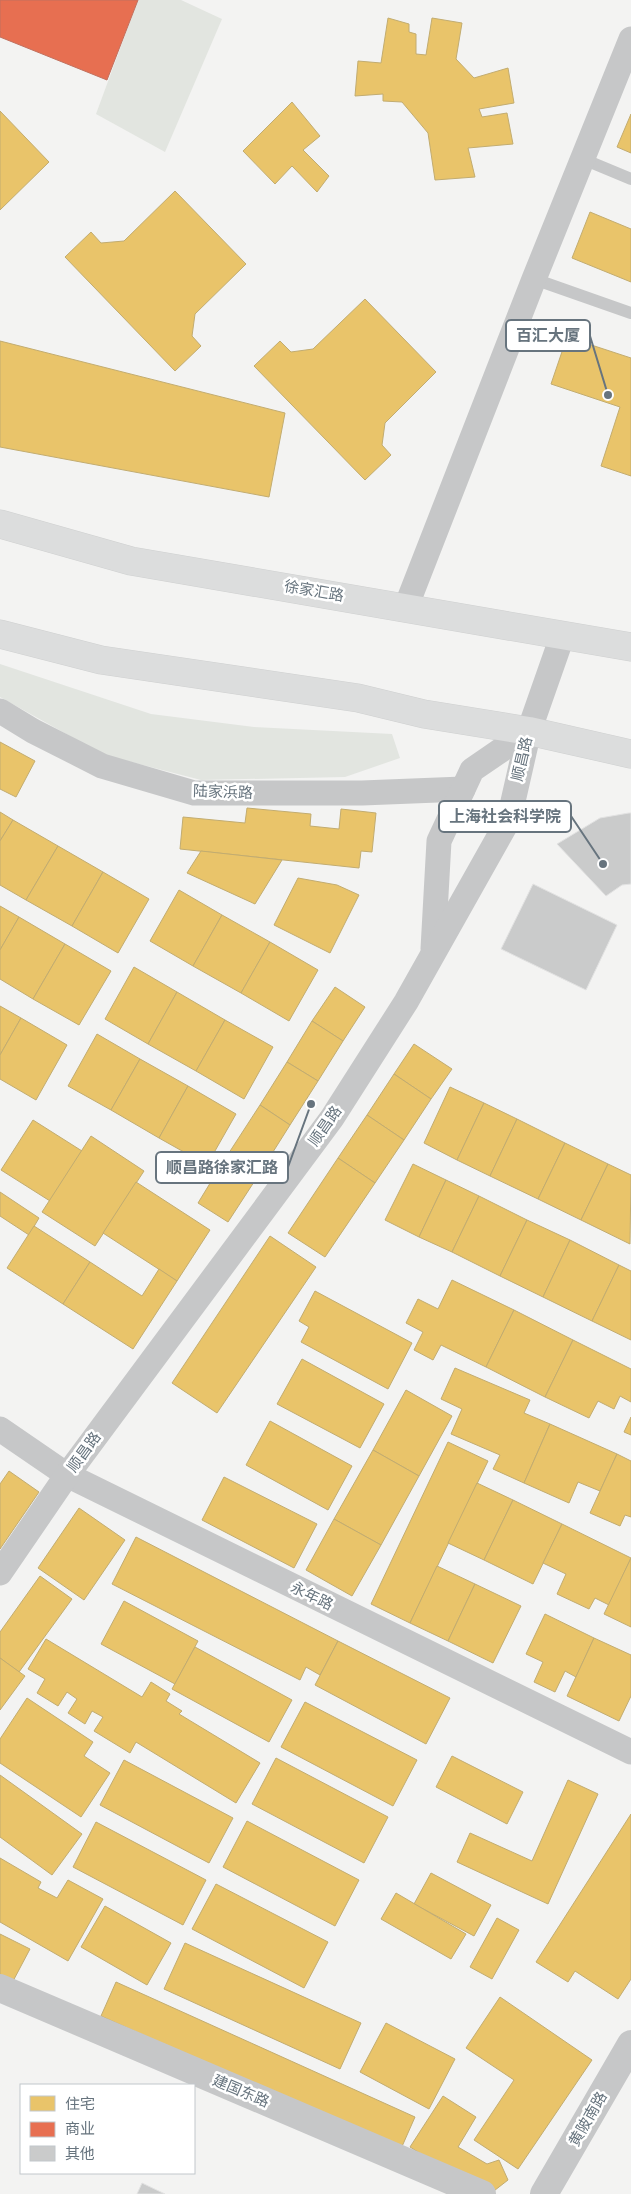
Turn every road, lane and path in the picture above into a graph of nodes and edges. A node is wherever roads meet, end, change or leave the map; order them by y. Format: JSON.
{"nodes":[{"id":1,"x":630,"y":43,"type":"edge"},
{"id":2,"x":583,"y":159,"type":"junction"},
{"id":3,"x":631,"y":179,"type":"edge"},
{"id":4,"x":534,"y":279,"type":"junction"},
{"id":5,"x":631,"y":313,"type":"edge"},
{"id":6,"x":0,"y":524,"type":"edge"},
{"id":7,"x":406,"y":606,"type":"junction"},
{"id":8,"x":0,"y":634,"type":"edge"},
{"id":9,"x":563,"y":634,"type":"junction"},
{"id":10,"x":631,"y":647,"type":"edge"},
{"id":11,"x":0,"y":711,"type":"edge"},
{"id":12,"x":529,"y":731,"type":"junction"},
{"id":13,"x":631,"y":754,"type":"edge"},
{"id":14,"x":463,"y":789,"type":"junction"},
{"id":15,"x":432,"y":954,"type":"junction"},
{"id":16,"x":0,"y":1428,"type":"edge"},
{"id":17,"x":67,"y":1475,"type":"junction"},
{"id":18,"x":0,"y":1573,"type":"edge"},
{"id":19,"x":631,"y":1752,"type":"edge"},
{"id":20,"x":0,"y":1988,"type":"edge"},
{"id":21,"x":631,"y":2044,"type":"edge"},
{"id":22,"x":482,"y":2194,"type":"edge"},
{"id":23,"x":544,"y":2194,"type":"edge"}],
"edges":[{"from":1,"to":2,"type":"street"},
{"from":2,"to":3,"type":"lane"},
{"from":2,"to":4,"type":"street"},
{"from":4,"to":5,"type":"lane"},
{"from":4,"to":7,"type":"street"},
{"from":6,"to":7,"type":"main road","name":"徐家汇路"},
{"from":7,"to":9,"type":"main road","name":"徐家汇路"},
{"from":8,"to":12,"type":"main road"},
{"from":9,"to":10,"type":"main road","name":"徐家汇路"},
{"from":9,"to":12,"type":"street","name":"顺昌路"},
{"from":11,"to":14,"type":"street","name":"陆家浜路"},
{"from":12,"to":13,"type":"main road"},
{"from":12,"to":14,"type":"street"},
{"from":12,"to":15,"type":"street","name":"顺昌路"},
{"from":14,"to":15,"type":"street"},
{"from":15,"to":17,"type":"street","name":"顺昌路"},
{"from":16,"to":17,"type":"street","name":"永年路"},
{"from":17,"to":18,"type":"street","name":"顺昌路"},
{"from":17,"to":19,"type":"street","name":"永年路"},
{"from":20,"to":22,"type":"street","name":"建国东路"},
{"from":21,"to":23,"type":"street","name":"黄陂南路"}]}
